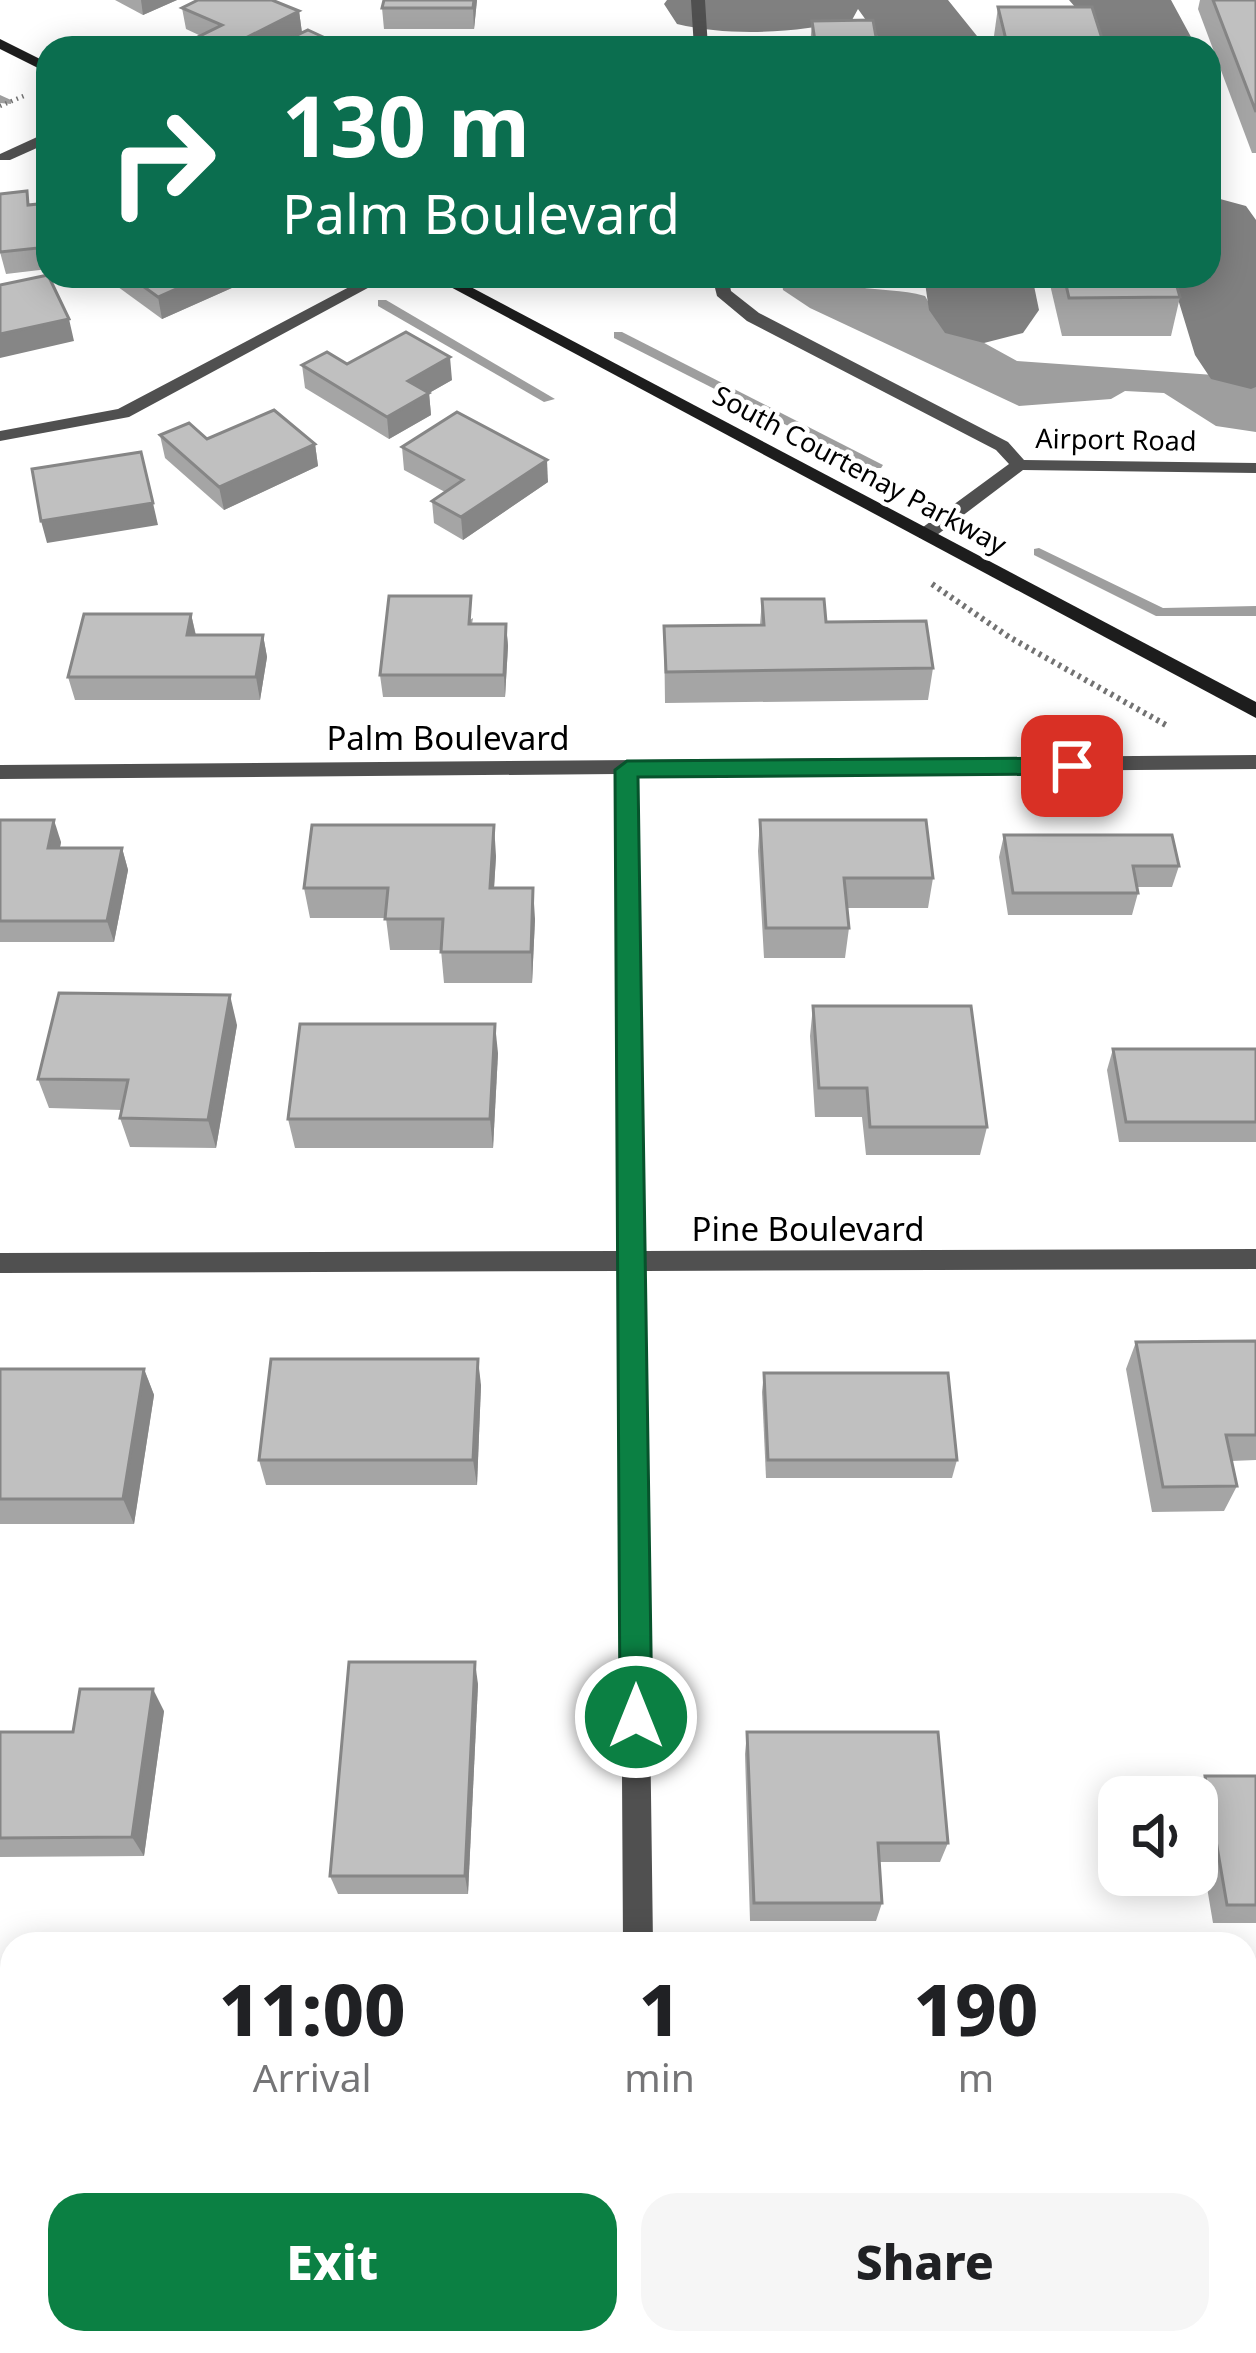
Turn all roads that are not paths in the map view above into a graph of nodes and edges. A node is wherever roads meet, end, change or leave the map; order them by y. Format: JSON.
{"nodes":[{"id":1,"x":698,"y":0,"type":"edge"},
{"id":2,"x":700,"y":36,"type":"edge"},
{"id":3,"x":0,"y":43,"type":"edge"},
{"id":4,"x":36,"y":62,"type":"edge"},
{"id":5,"x":36,"y":142,"type":"edge"},
{"id":6,"x":4,"y":157,"type":"dead end"},
{"id":7,"x":359,"y":288,"type":"edge"},
{"id":8,"x":461,"y":288,"type":"edge"},
{"id":9,"x":722,"y":288,"type":"edge"},
{"id":10,"x":0,"y":436,"type":"edge"},
{"id":11,"x":1018,"y":464,"type":"junction"},
{"id":12,"x":1256,"y":469,"type":"edge"},
{"id":13,"x":926,"y":534,"type":"junction"},
{"id":14,"x":1256,"y":712,"type":"edge"},
{"id":15,"x":1256,"y":762,"type":"edge"},
{"id":16,"x":627,"y":770,"type":"junction"},
{"id":17,"x":0,"y":772,"type":"edge"},
{"id":18,"x":1256,"y":1259,"type":"edge"},
{"id":19,"x":632,"y":1262,"type":"junction"},
{"id":20,"x":0,"y":1263,"type":"edge"},
{"id":21,"x":638,"y":1932,"type":"edge"}],
"edges":[{"from":1,"to":2,"type":"street"},
{"from":3,"to":4,"type":"main road"},
{"from":5,"to":6,"type":"street"},
{"from":7,"to":10,"type":"street"},
{"from":8,"to":13,"type":"main road","name":"South Courtenay Parkway"},
{"from":9,"to":11,"type":"street"},
{"from":11,"to":12,"type":"street","name":"Airport Road"},
{"from":11,"to":13,"type":"street","name":"Airport Road"},
{"from":13,"to":14,"type":"main road","name":"South Courtenay Parkway"},
{"from":15,"to":16,"type":"street","name":"Palm Boulevard"},
{"from":16,"to":17,"type":"street","name":"Palm Boulevard"},
{"from":16,"to":19,"type":"street"},
{"from":18,"to":19,"type":"street","name":"Pine Boulevard"},
{"from":19,"to":20,"type":"street","name":"Pine Boulevard"},
{"from":19,"to":21,"type":"street"}]}
